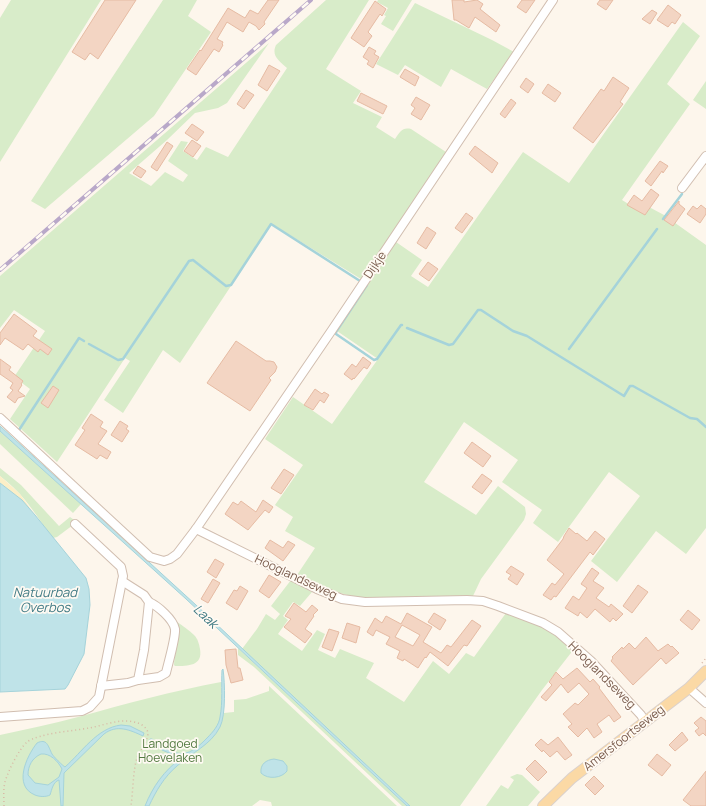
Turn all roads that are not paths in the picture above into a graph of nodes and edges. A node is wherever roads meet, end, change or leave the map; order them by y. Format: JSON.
{"nodes":[{"id":1,"x":553,"y":0,"type":"edge"},
{"id":2,"x":706,"y":156,"type":"edge"},
{"id":3,"x":682,"y":188,"type":"dead end"},
{"id":4,"x":0,"y":418,"type":"edge"},
{"id":5,"x":75,"y":524,"type":"dead end"},
{"id":6,"x":196,"y":529,"type":"junction"},
{"id":7,"x":122,"y":581,"type":"junction"},
{"id":8,"x":150,"y":602,"type":"junction"},
{"id":9,"x":706,"y":671,"type":"edge"},
{"id":10,"x":138,"y":680,"type":"junction"},
{"id":11,"x":101,"y":686,"type":"junction"},
{"id":12,"x":689,"y":688,"type":"junction"},
{"id":13,"x":706,"y":703,"type":"edge"},
{"id":14,"x":0,"y":717,"type":"edge"},
{"id":15,"x":645,"y":722,"type":"junction"},
{"id":16,"x":543,"y":806,"type":"edge"}],
"edges":[{"from":1,"to":6,"type":"street","name":"Dijkje"},
{"from":2,"to":3,"type":"street"},
{"from":4,"to":6,"type":"street"},
{"from":5,"to":7,"type":"street"},
{"from":6,"to":15,"type":"street","name":"Hooglandseweg"},
{"from":7,"to":8,"type":"street"},
{"from":7,"to":11,"type":"street"},
{"from":8,"to":10,"type":"street"},
{"from":8,"to":10,"type":"street"},
{"from":9,"to":12,"type":"main road","name":"Amersfoortseweg"},
{"from":10,"to":11,"type":"street"},
{"from":11,"to":14,"type":"street"},
{"from":12,"to":13,"type":"street"},
{"from":12,"to":15,"type":"main road","name":"Amersfoortseweg"},
{"from":15,"to":16,"type":"main road","name":"Amersfoortseweg"}]}
